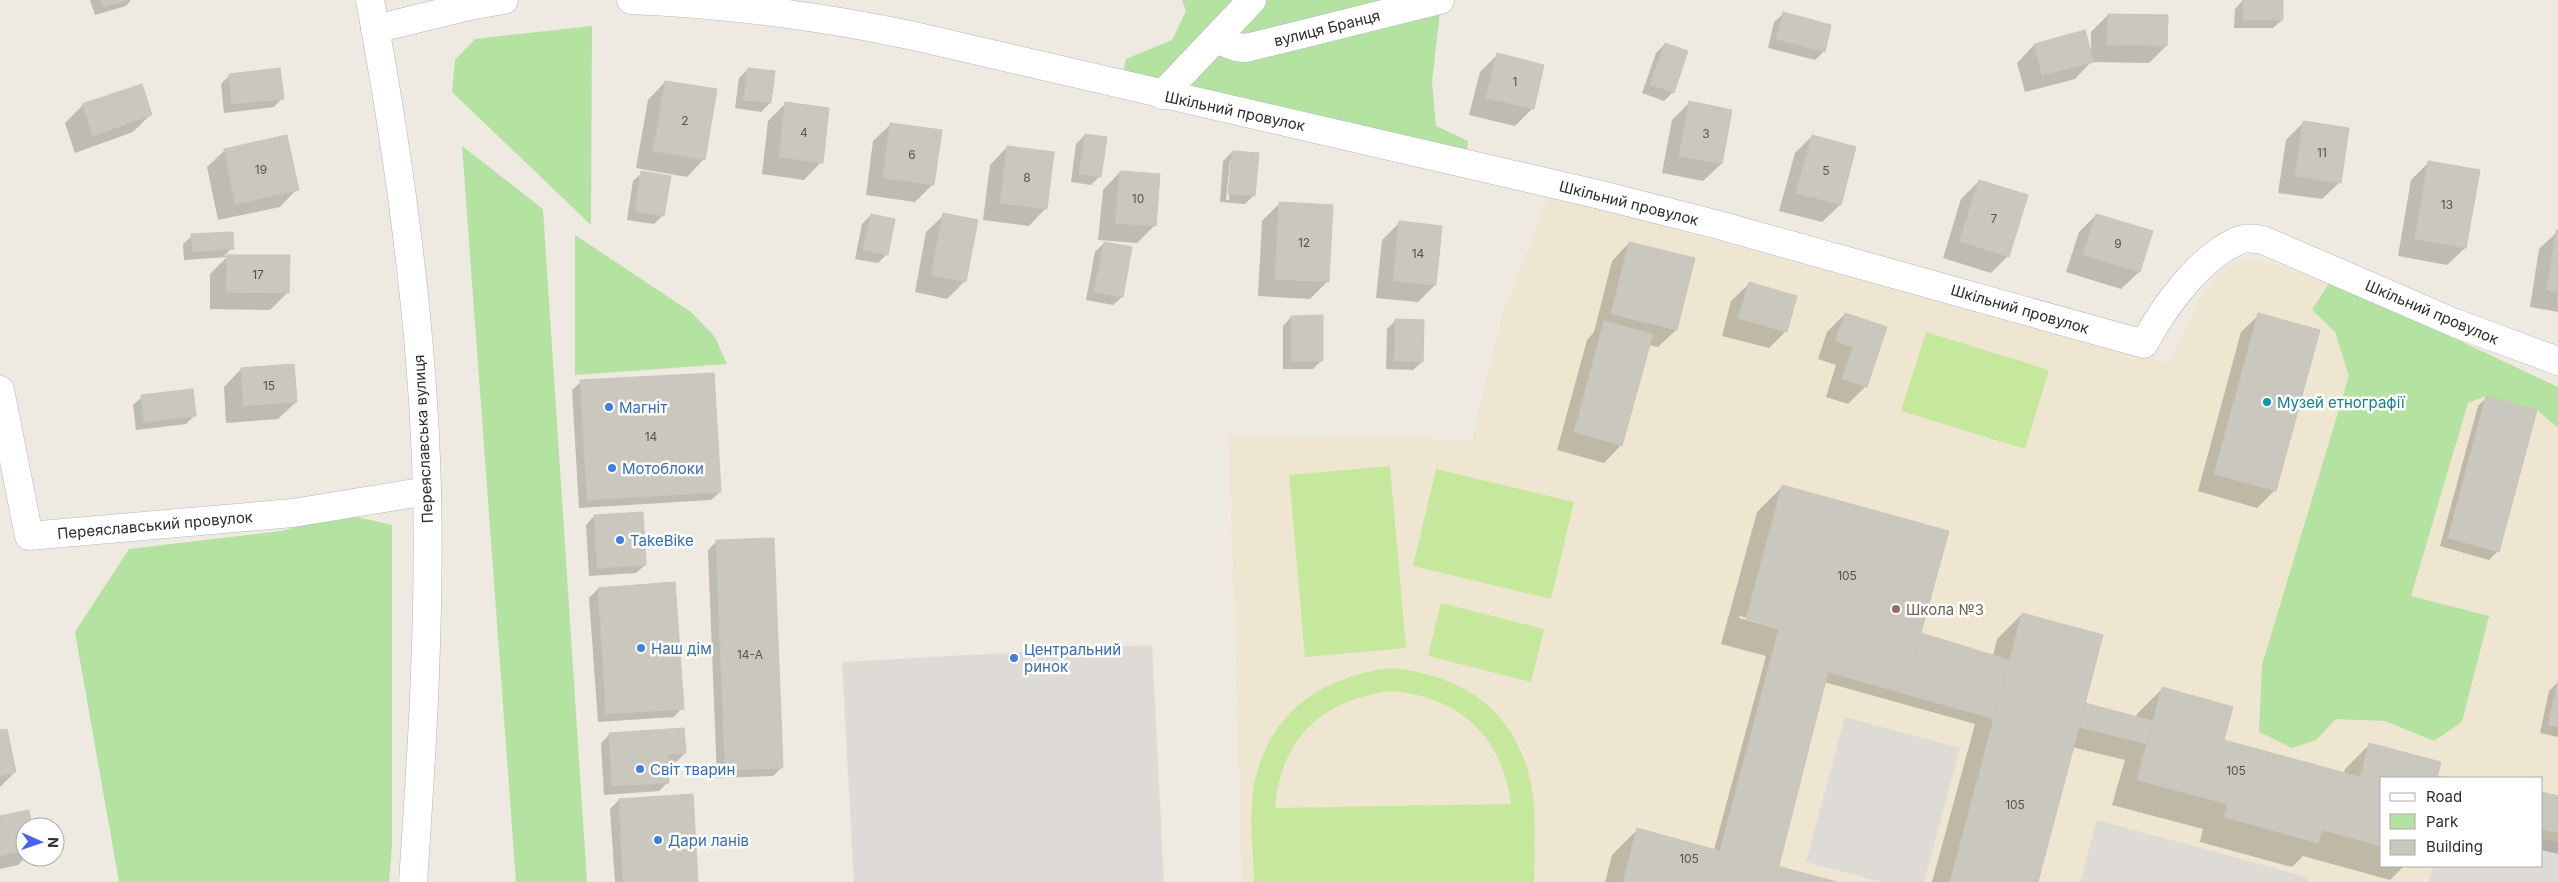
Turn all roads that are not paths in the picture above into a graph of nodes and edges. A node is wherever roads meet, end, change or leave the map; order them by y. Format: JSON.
{"nodes":[{"id":1,"x":370,"y":0,"type":"edge"},
{"id":2,"x":504,"y":0,"type":"edge"},
{"id":3,"x":631,"y":0,"type":"edge"},
{"id":4,"x":1252,"y":0,"type":"edge"},
{"id":5,"x":1440,"y":0,"type":"edge"},
{"id":6,"x":375,"y":29,"type":"junction"},
{"id":7,"x":1215,"y":38,"type":"junction"},
{"id":8,"x":1162,"y":95,"type":"junction"},
{"id":9,"x":2558,"y":361,"type":"edge"},
{"id":10,"x":0,"y":390,"type":"edge"},
{"id":11,"x":427,"y":491,"type":"junction"},
{"id":12,"x":414,"y":882,"type":"edge"}],
"edges":[{"from":1,"to":6,"type":"street","name":"Переяславська вулиця"},
{"from":2,"to":6,"type":"street"},
{"from":3,"to":8,"type":"street","name":"Шкільний провулок"},
{"from":4,"to":7,"type":"street"},
{"from":5,"to":7,"type":"street","name":"вулиця Бранця"},
{"from":6,"to":11,"type":"street","name":"Переяславська вулиця"},
{"from":7,"to":8,"type":"street"},
{"from":8,"to":9,"type":"street","name":"Шкільний провулок"},
{"from":10,"to":11,"type":"street","name":"Переяславський провулок"},
{"from":11,"to":12,"type":"street","name":"Переяславська вулиця"}]}
